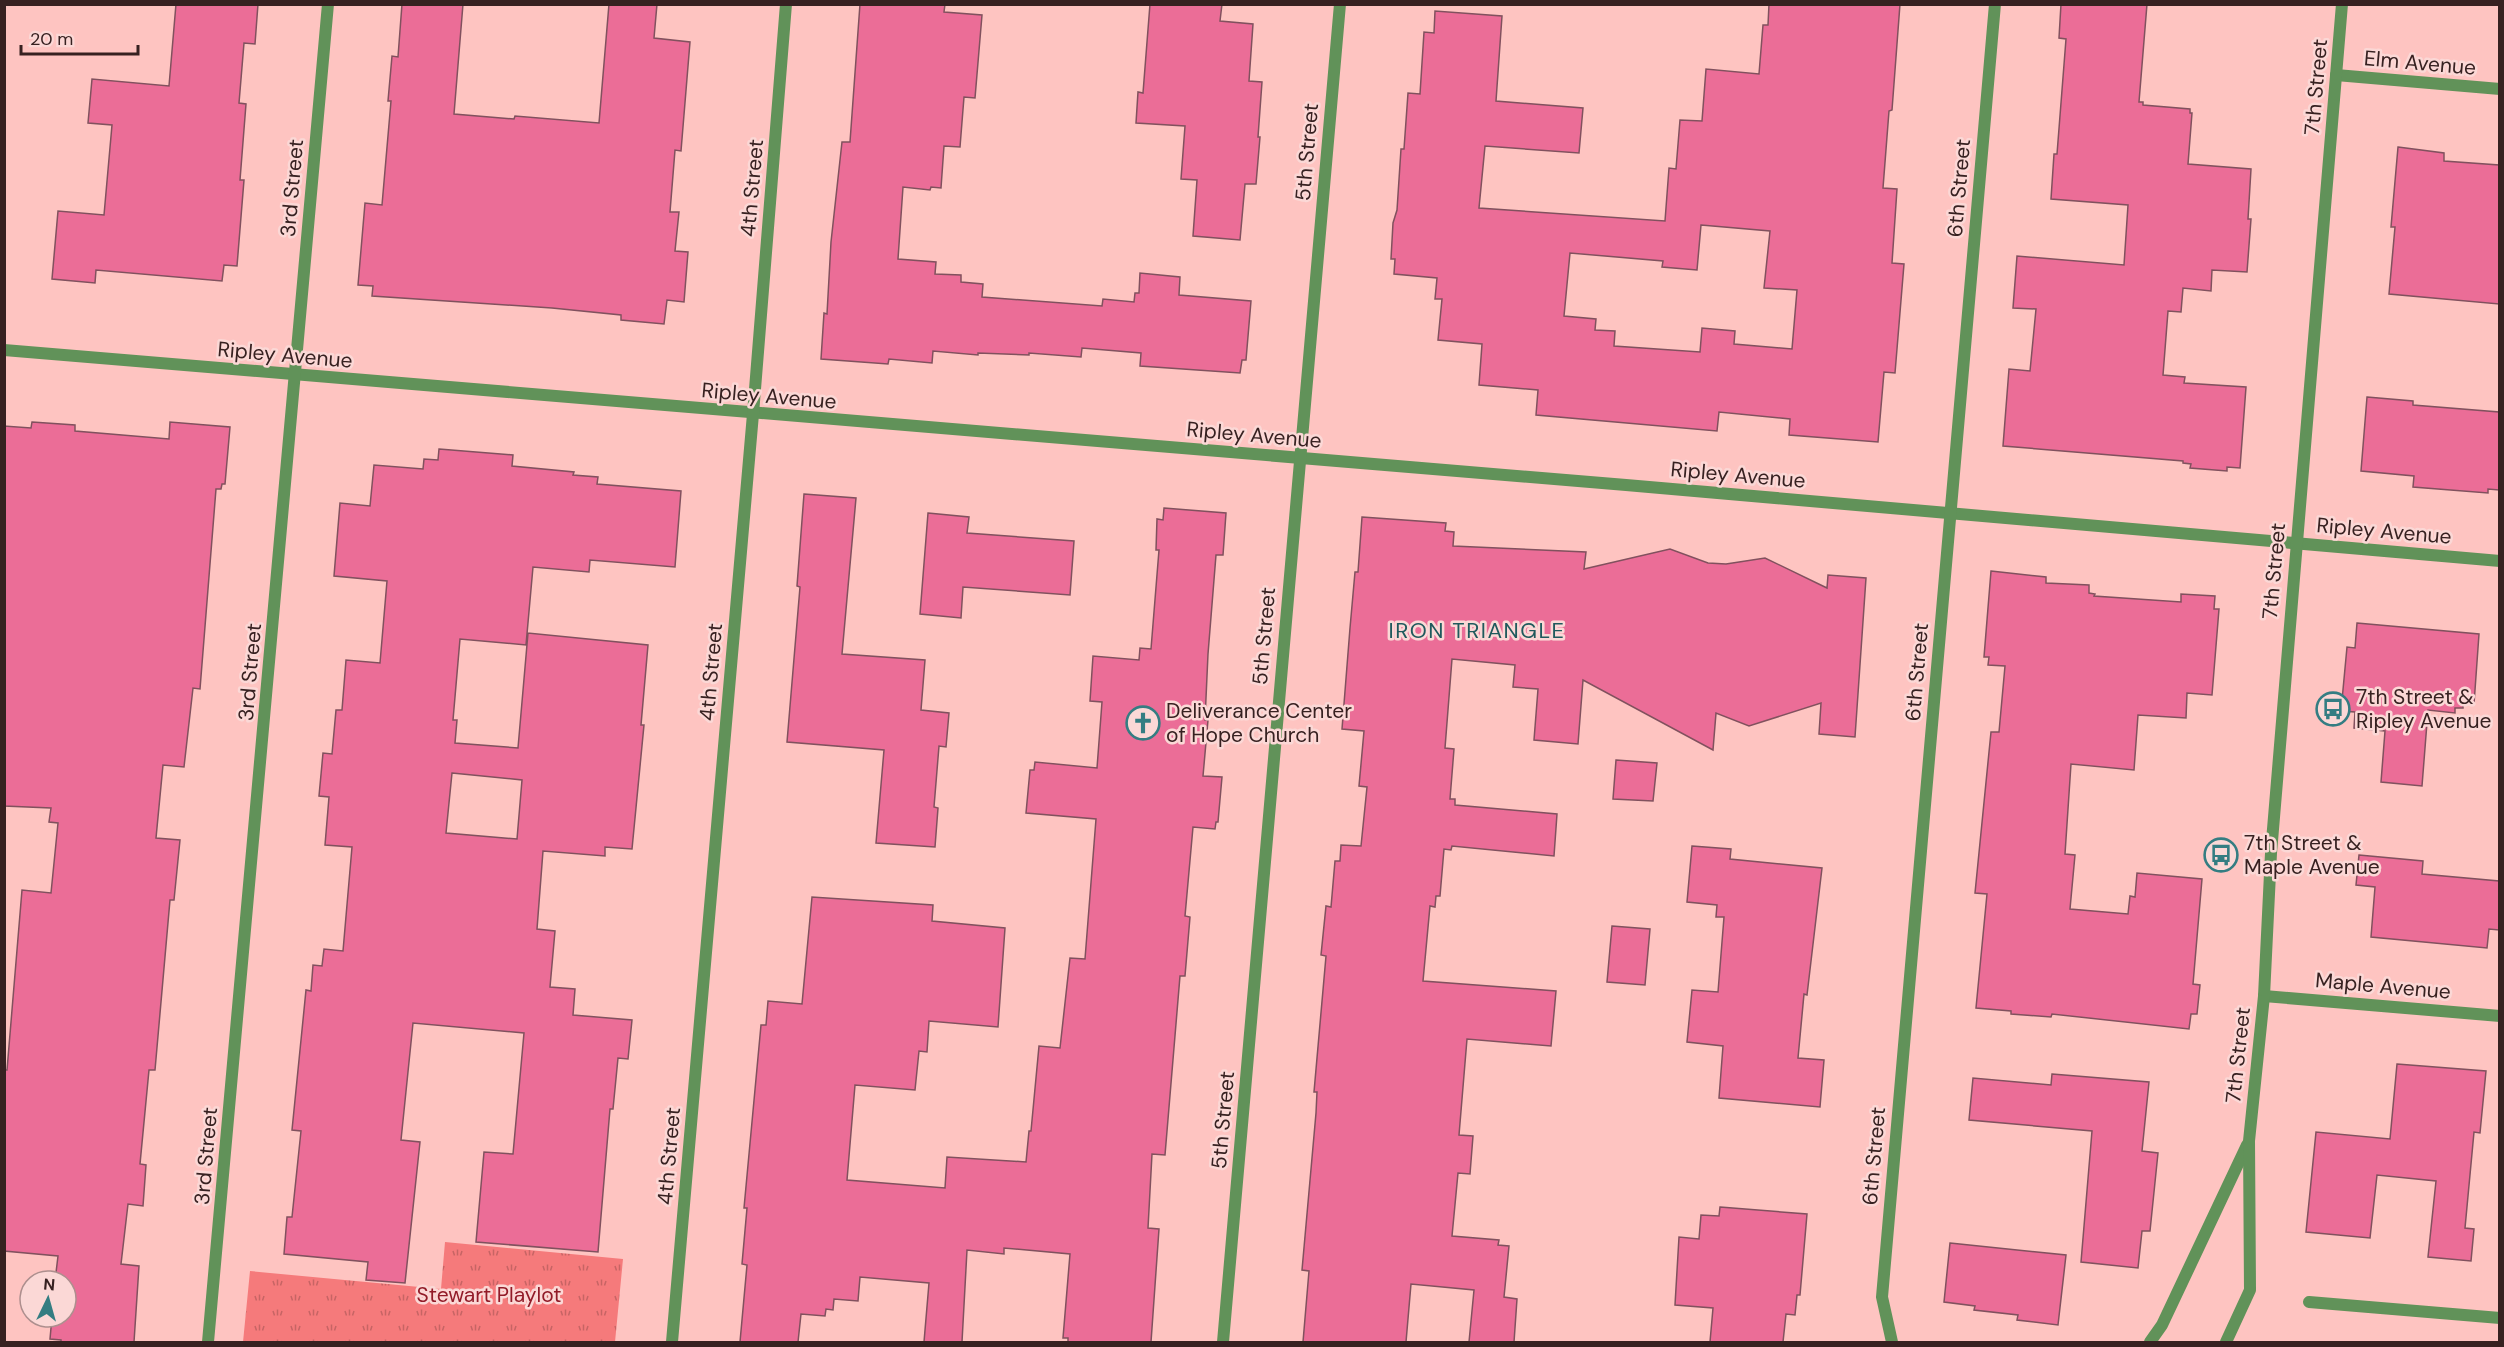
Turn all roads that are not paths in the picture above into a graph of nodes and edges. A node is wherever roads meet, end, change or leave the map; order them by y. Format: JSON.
{"nodes":[{"id":1,"x":328,"y":4,"type":"edge"},
{"id":2,"x":786,"y":4,"type":"edge"},
{"id":3,"x":1340,"y":4,"type":"edge"},
{"id":4,"x":1995,"y":4,"type":"edge"},
{"id":5,"x":2343,"y":4,"type":"edge"},
{"id":6,"x":2336,"y":75,"type":"junction"},
{"id":7,"x":2499,"y":89,"type":"edge"},
{"id":8,"x":4,"y":350,"type":"edge"},
{"id":9,"x":295,"y":375,"type":"junction"},
{"id":10,"x":753,"y":414,"type":"junction"},
{"id":11,"x":1299,"y":459,"type":"junction"},
{"id":12,"x":1951,"y":514,"type":"junction"},
{"id":13,"x":2296,"y":543,"type":"junction"},
{"id":14,"x":2499,"y":561,"type":"edge"},
{"id":15,"x":2264,"y":996,"type":"junction"},
{"id":16,"x":2499,"y":1016,"type":"edge"},
{"id":17,"x":2249,"y":1141,"type":"junction"},
{"id":18,"x":2309,"y":1302,"type":"dead end"},
{"id":19,"x":2499,"y":1318,"type":"edge"},
{"id":20,"x":208,"y":1342,"type":"edge"},
{"id":21,"x":672,"y":1342,"type":"edge"},
{"id":22,"x":1223,"y":1342,"type":"edge"},
{"id":23,"x":1892,"y":1342,"type":"edge"},
{"id":24,"x":2150,"y":1342,"type":"edge"},
{"id":25,"x":2226,"y":1342,"type":"edge"}],
"edges":[{"from":1,"to":9,"type":"street","name":"3rd Street"},
{"from":2,"to":10,"type":"street","name":"4th Street"},
{"from":3,"to":11,"type":"street","name":"5th Street"},
{"from":4,"to":12,"type":"street","name":"6th Street"},
{"from":5,"to":6,"type":"street","name":"7th Street"},
{"from":6,"to":7,"type":"street","name":"Elm Avenue"},
{"from":6,"to":13,"type":"street","name":"7th Street"},
{"from":8,"to":9,"type":"street","name":"Ripley Avenue"},
{"from":9,"to":10,"type":"street","name":"Ripley Avenue"},
{"from":9,"to":20,"type":"street","name":"3rd Street"},
{"from":10,"to":11,"type":"street","name":"Ripley Avenue"},
{"from":10,"to":21,"type":"street","name":"4th Street"},
{"from":11,"to":12,"type":"street","name":"Ripley Avenue"},
{"from":11,"to":22,"type":"street","name":"5th Street"},
{"from":12,"to":13,"type":"street","name":"Ripley Avenue"},
{"from":12,"to":23,"type":"street","name":"6th Street"},
{"from":13,"to":14,"type":"street","name":"Ripley Avenue"},
{"from":13,"to":15,"type":"street","name":"7th Street"},
{"from":15,"to":16,"type":"street","name":"Maple Avenue"},
{"from":15,"to":17,"type":"street","name":"7th Street"},
{"from":17,"to":24,"type":"street","name":"7th Street"},
{"from":17,"to":25,"type":"street","name":"7th Street"},
{"from":18,"to":19,"type":"street"}]}
